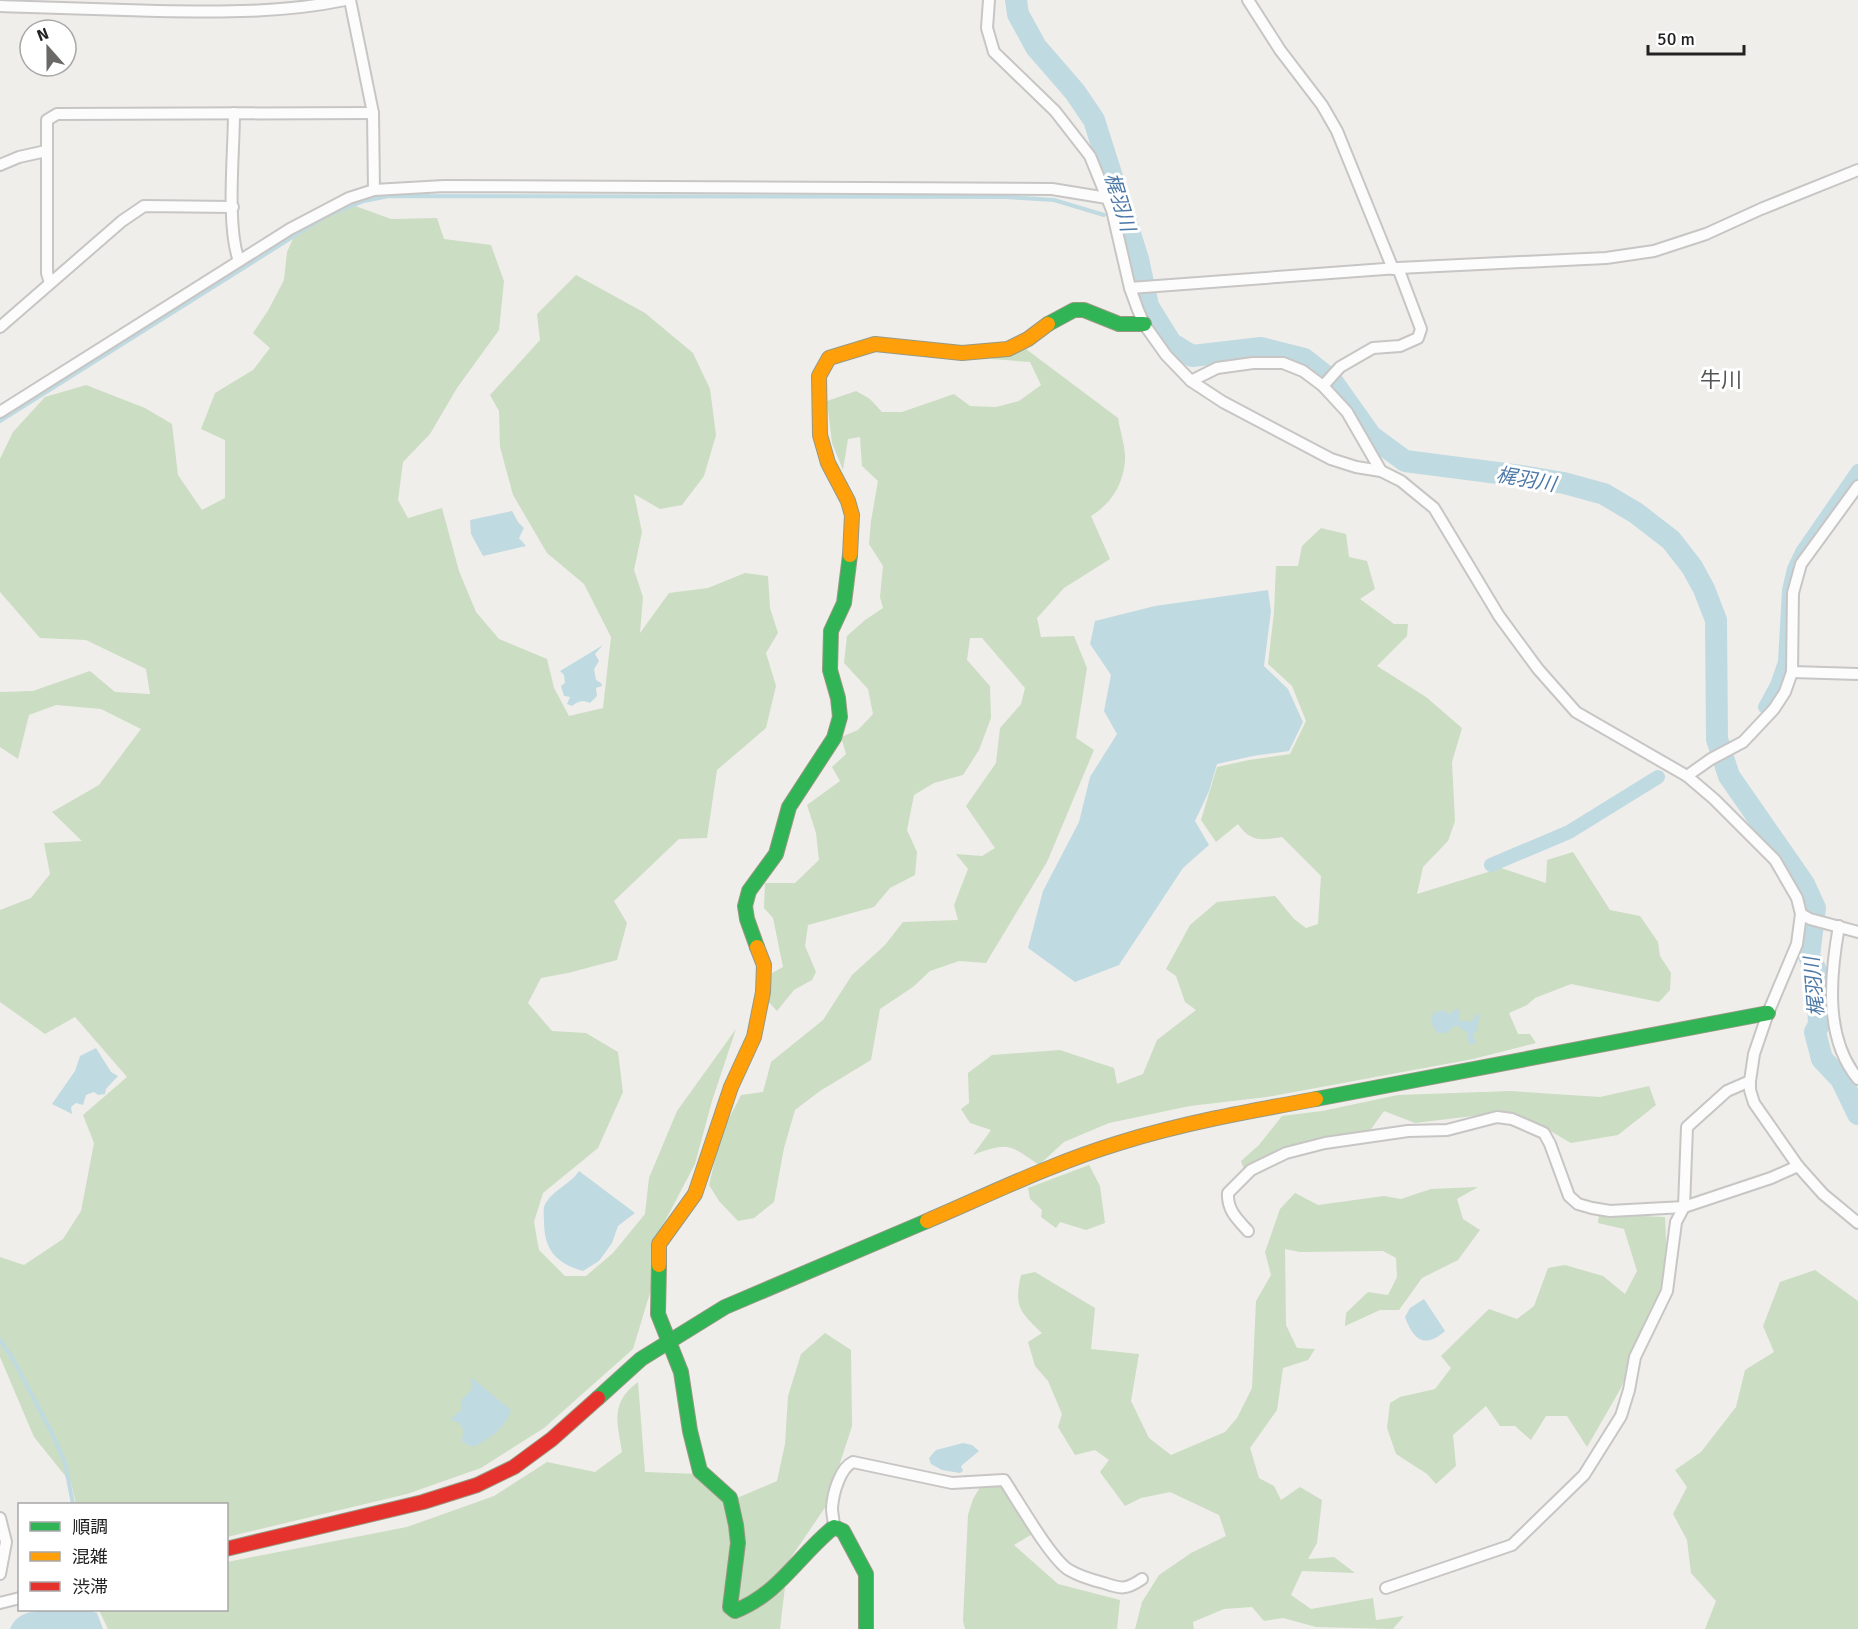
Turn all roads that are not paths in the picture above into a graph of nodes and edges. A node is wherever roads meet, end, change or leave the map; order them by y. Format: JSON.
{"nodes":[{"id":1,"x":345,"y":0,"type":"edge"},
{"id":2,"x":350,"y":0,"type":"edge"},
{"id":3,"x":989,"y":0,"type":"edge"},
{"id":4,"x":1248,"y":0,"type":"edge"},
{"id":5,"x":54,"y":3,"type":"edge"},
{"id":6,"x":0,"y":6,"type":"edge"},
{"id":7,"x":234,"y":113,"type":"junction"},
{"id":8,"x":373,"y":113,"type":"junction"},
{"id":9,"x":46,"y":151,"type":"junction"},
{"id":10,"x":0,"y":165,"type":"edge"},
{"id":11,"x":1858,"y":170,"type":"edge"},
{"id":12,"x":374,"y":190,"type":"junction"},
{"id":13,"x":1107,"y":198,"type":"junction"},
{"id":14,"x":233,"y":207,"type":"junction"},
{"id":15,"x":239,"y":261,"type":"junction"},
{"id":16,"x":1396,"y":269,"type":"junction"},
{"id":17,"x":50,"y":283,"type":"junction"},
{"id":18,"x":1133,"y":287,"type":"junction"},
{"id":19,"x":1144,"y":324,"type":"junction"},
{"id":20,"x":0,"y":327,"type":"edge"},
{"id":21,"x":1191,"y":381,"type":"junction"},
{"id":22,"x":1324,"y":384,"type":"junction"},
{"id":23,"x":0,"y":412,"type":"edge"},
{"id":24,"x":1381,"y":471,"type":"junction"},
{"id":25,"x":1858,"y":486,"type":"edge"},
{"id":26,"x":1792,"y":672,"type":"junction"},
{"id":27,"x":1858,"y":674,"type":"edge"},
{"id":28,"x":1687,"y":776,"type":"junction"},
{"id":29,"x":1805,"y":916,"type":"junction"},
{"id":30,"x":1837,"y":926,"type":"junction"},
{"id":31,"x":1858,"y":932,"type":"edge"},
{"id":32,"x":1768,"y":1013,"type":"junction"},
{"id":33,"x":1858,"y":1079,"type":"edge"},
{"id":34,"x":1750,"y":1081,"type":"junction"},
{"id":35,"x":1798,"y":1166,"type":"junction"},
{"id":36,"x":1684,"y":1207,"type":"junction"},
{"id":37,"x":1858,"y":1223,"type":"edge"},
{"id":38,"x":1248,"y":1231,"type":"dead end"},
{"id":39,"x":668,"y":1342,"type":"junction"},
{"id":40,"x":0,"y":1518,"type":"edge"},
{"id":41,"x":834,"y":1527,"type":"junction"},
{"id":42,"x":228,"y":1549,"type":"edge"},
{"id":43,"x":0,"y":1574,"type":"edge"},
{"id":44,"x":1142,"y":1579,"type":"dead end"},
{"id":45,"x":1386,"y":1588,"type":"dead end"},
{"id":46,"x":18,"y":1598,"type":"edge"},
{"id":47,"x":0,"y":1603,"type":"edge"},
{"id":48,"x":866,"y":1629,"type":"edge"}],
"edges":[{"from":1,"to":5,"type":"street"},
{"from":2,"to":8,"type":"street"},
{"from":3,"to":13,"type":"street"},
{"from":4,"to":16,"type":"street"},
{"from":5,"to":6,"type":"street"},
{"from":7,"to":8,"type":"street"},
{"from":7,"to":9,"type":"street"},
{"from":7,"to":14,"type":"street"},
{"from":8,"to":12,"type":"street"},
{"from":9,"to":10,"type":"street"},
{"from":9,"to":17,"type":"street"},
{"from":11,"to":16,"type":"street"},
{"from":12,"to":13,"type":"street"},
{"from":12,"to":15,"type":"street"},
{"from":13,"to":18,"type":"street"},
{"from":14,"to":15,"type":"street"},
{"from":14,"to":17,"type":"street"},
{"from":15,"to":23,"type":"street"},
{"from":16,"to":18,"type":"street"},
{"from":16,"to":22,"type":"street"},
{"from":17,"to":20,"type":"street"},
{"from":18,"to":19,"type":"street"},
{"from":19,"to":21,"type":"street"},
{"from":19,"to":39,"type":"street"},
{"from":21,"to":22,"type":"street"},
{"from":21,"to":24,"type":"street"},
{"from":22,"to":24,"type":"street"},
{"from":24,"to":28,"type":"street"},
{"from":25,"to":26,"type":"street"},
{"from":26,"to":27,"type":"street"},
{"from":26,"to":28,"type":"street"},
{"from":28,"to":29,"type":"street"},
{"from":29,"to":30,"type":"street"},
{"from":29,"to":32,"type":"street"},
{"from":30,"to":31,"type":"street"},
{"from":30,"to":33,"type":"street"},
{"from":32,"to":34,"type":"street"},
{"from":32,"to":39,"type":"street"},
{"from":34,"to":35,"type":"street"},
{"from":34,"to":36,"type":"street"},
{"from":35,"to":36,"type":"street"},
{"from":35,"to":37,"type":"street"},
{"from":36,"to":38,"type":"street"},
{"from":36,"to":45,"type":"street"},
{"from":39,"to":41,"type":"street"},
{"from":39,"to":42,"type":"street"},
{"from":40,"to":43,"type":"street"},
{"from":41,"to":44,"type":"street"},
{"from":41,"to":48,"type":"street"},
{"from":46,"to":47,"type":"street"}]}
